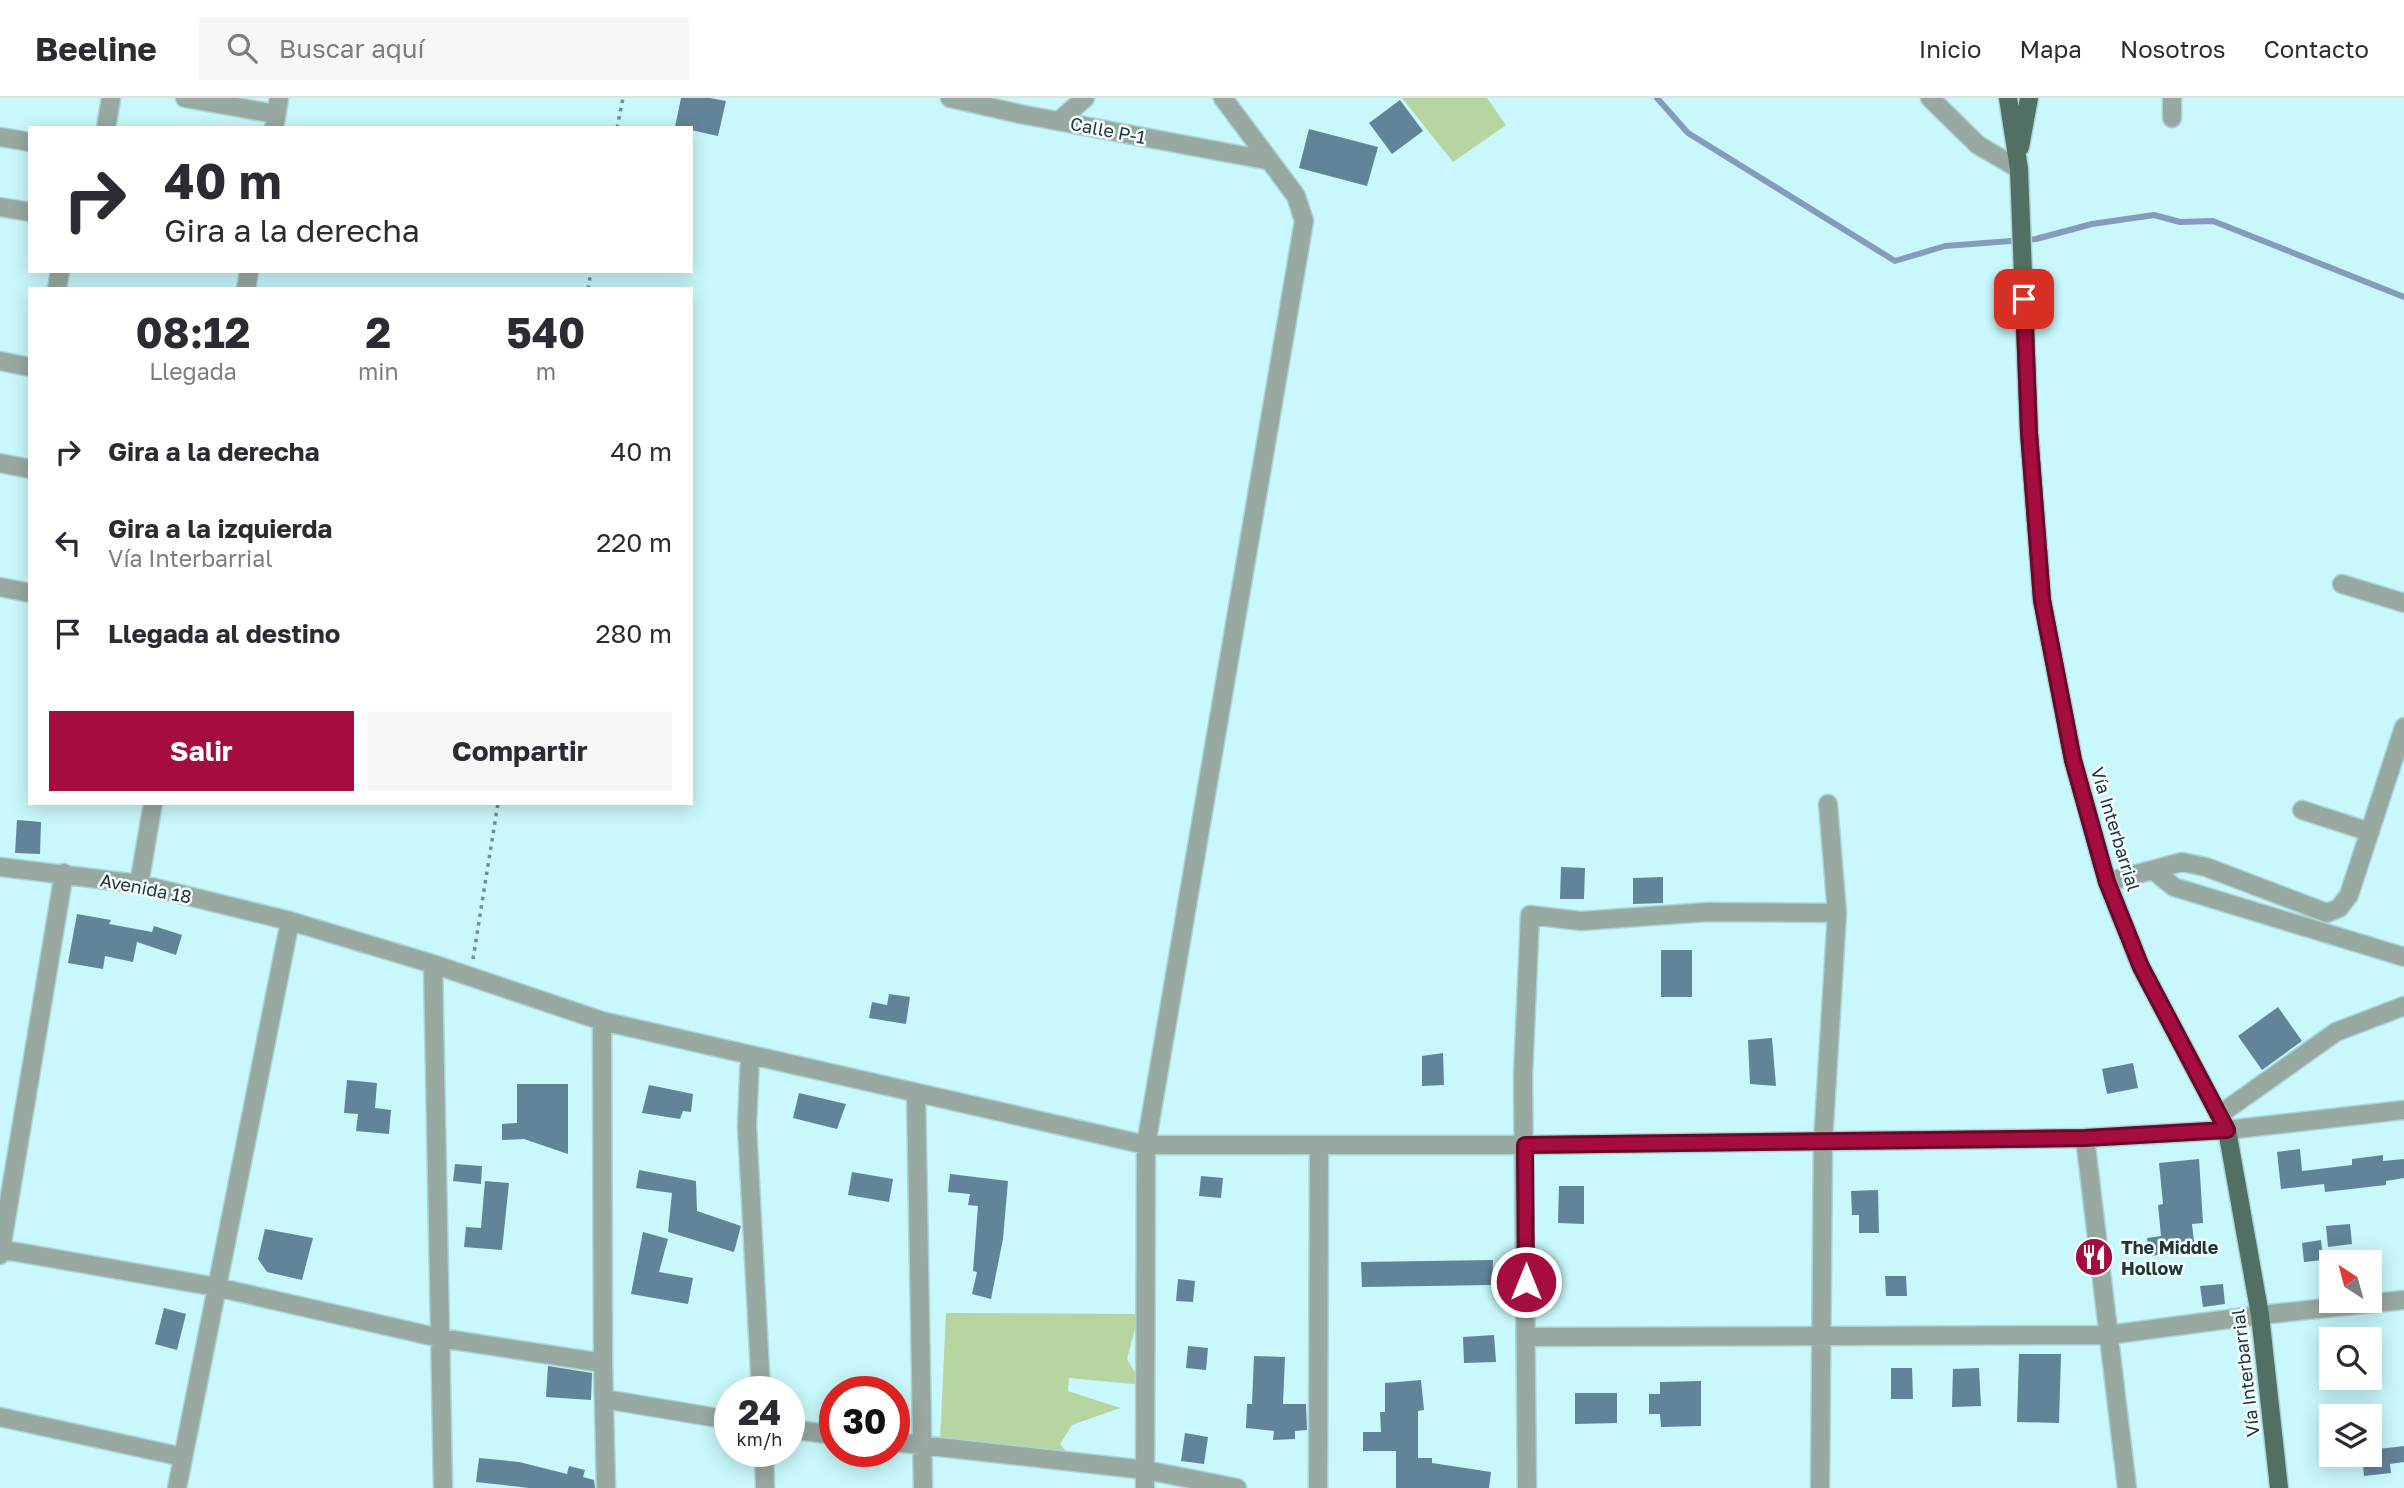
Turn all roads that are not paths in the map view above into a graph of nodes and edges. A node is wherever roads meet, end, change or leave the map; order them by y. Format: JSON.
{"nodes":[{"id":1,"x":111,"y":98,"type":"edge"},
{"id":2,"x":185,"y":98,"type":"edge"},
{"id":3,"x":950,"y":98,"type":"edge"},
{"id":4,"x":1009,"y":98,"type":"edge"},
{"id":5,"x":1085,"y":98,"type":"edge"},
{"id":6,"x":1223,"y":98,"type":"edge"},
{"id":7,"x":1930,"y":98,"type":"edge"},
{"id":8,"x":2008,"y":98,"type":"edge"},
{"id":9,"x":2029,"y":98,"type":"edge"},
{"id":10,"x":2172,"y":98,"type":"edge"},
{"id":11,"x":277,"y":113,"type":"edge"},
{"id":12,"x":1020,"y":114,"type":"junction"},
{"id":13,"x":2172,"y":118,"type":"dead end"},
{"id":14,"x":1059,"y":121,"type":"junction"},
{"id":15,"x":106,"y":126,"type":"edge"},
{"id":16,"x":0,"y":137,"type":"edge"},
{"id":17,"x":28,"y":142,"type":"edge"},
{"id":18,"x":1266,"y":160,"type":"junction"},
{"id":19,"x":2019,"y":170,"type":"junction"},
{"id":20,"x":0,"y":207,"type":"edge"},
{"id":21,"x":28,"y":212,"type":"edge"},
{"id":22,"x":0,"y":361,"type":"edge"},
{"id":23,"x":28,"y":367,"type":"edge"},
{"id":24,"x":0,"y":463,"type":"edge"},
{"id":25,"x":28,"y":469,"type":"edge"},
{"id":26,"x":2342,"y":584,"type":"dead end"},
{"id":27,"x":0,"y":587,"type":"edge"},
{"id":28,"x":28,"y":593,"type":"edge"},
{"id":29,"x":2404,"y":603,"type":"edge"},
{"id":30,"x":2404,"y":727,"type":"edge"},
{"id":31,"x":1828,"y":803,"type":"dead end"},
{"id":32,"x":153,"y":805,"type":"edge"},
{"id":33,"x":2302,"y":810,"type":"dead end"},
{"id":34,"x":2370,"y":832,"type":"junction"},
{"id":35,"x":0,"y":867,"type":"edge"},
{"id":36,"x":2153,"y":870,"type":"junction"},
{"id":37,"x":64,"y":873,"type":"junction"},
{"id":38,"x":2107,"y":882,"type":"junction"},
{"id":39,"x":139,"y":884,"type":"junction"},
{"id":40,"x":1837,"y":914,"type":"junction"},
{"id":41,"x":290,"y":922,"type":"junction"},
{"id":42,"x":2404,"y":957,"type":"edge"},
{"id":43,"x":433,"y":964,"type":"junction"},
{"id":44,"x":2404,"y":1006,"type":"edge"},
{"id":45,"x":602,"y":1021,"type":"junction"},
{"id":46,"x":750,"y":1055,"type":"junction"},
{"id":47,"x":916,"y":1093,"type":"junction"},
{"id":48,"x":2404,"y":1110,"type":"edge"},
{"id":49,"x":2223,"y":1123,"type":"junction"},
{"id":50,"x":2085,"y":1138,"type":"junction"},
{"id":51,"x":1823,"y":1142,"type":"junction"},
{"id":52,"x":1146,"y":1145,"type":"junction"},
{"id":53,"x":1319,"y":1145,"type":"junction"},
{"id":54,"x":1525,"y":1145,"type":"junction"},
{"id":55,"x":0,"y":1251,"type":"edge"},
{"id":56,"x":216,"y":1287,"type":"junction"},
{"id":57,"x":2404,"y":1300,"type":"edge"},
{"id":58,"x":2260,"y":1315,"type":"junction"},
{"id":59,"x":2108,"y":1335,"type":"junction"},
{"id":60,"x":1821,"y":1336,"type":"junction"},
{"id":61,"x":1526,"y":1337,"type":"junction"},
{"id":62,"x":440,"y":1338,"type":"junction"},
{"id":63,"x":603,"y":1363,"type":"junction"},
{"id":64,"x":760,"y":1376,"type":"edge"},
{"id":65,"x":604,"y":1399,"type":"junction"},
{"id":66,"x":0,"y":1417,"type":"edge"},
{"id":67,"x":714,"y":1417,"type":"edge"},
{"id":68,"x":910,"y":1443,"type":"edge"},
{"id":69,"x":922,"y":1445,"type":"junction"},
{"id":70,"x":183,"y":1457,"type":"junction"},
{"id":71,"x":764,"y":1467,"type":"edge"},
{"id":72,"x":1146,"y":1469,"type":"junction"},
{"id":73,"x":177,"y":1488,"type":"edge"},
{"id":74,"x":443,"y":1488,"type":"edge"},
{"id":75,"x":606,"y":1488,"type":"edge"},
{"id":76,"x":765,"y":1488,"type":"edge"},
{"id":77,"x":923,"y":1488,"type":"edge"},
{"id":78,"x":1144,"y":1488,"type":"edge"},
{"id":79,"x":1237,"y":1488,"type":"edge"},
{"id":80,"x":1318,"y":1488,"type":"edge"},
{"id":81,"x":1527,"y":1488,"type":"edge"},
{"id":82,"x":1820,"y":1488,"type":"edge"},
{"id":83,"x":2127,"y":1488,"type":"edge"},
{"id":84,"x":2279,"y":1488,"type":"edge"}],
"edges":[{"from":1,"to":15,"type":"street"},
{"from":2,"to":11,"type":"street"},
{"from":3,"to":12,"type":"street","name":"Calle P-1"},
{"from":4,"to":12,"type":"street"},
{"from":5,"to":14,"type":"street"},
{"from":6,"to":18,"type":"street"},
{"from":7,"to":19,"type":"street"},
{"from":8,"to":19,"type":"main road","name":"Vía Interbarrial"},
{"from":9,"to":19,"type":"main road","name":"Vía Interbarrial"},
{"from":10,"to":13,"type":"street"},
{"from":12,"to":14,"type":"street","name":"Calle P-1"},
{"from":14,"to":18,"type":"street","name":"Calle P-1"},
{"from":16,"to":17,"type":"street"},
{"from":18,"to":52,"type":"street"},
{"from":19,"to":38,"type":"main road","name":"Vía Interbarrial"},
{"from":20,"to":21,"type":"street"},
{"from":22,"to":23,"type":"street"},
{"from":24,"to":25,"type":"street"},
{"from":26,"to":29,"type":"street"},
{"from":27,"to":28,"type":"street"},
{"from":30,"to":34,"type":"street"},
{"from":31,"to":40,"type":"street"},
{"from":32,"to":39,"type":"street"},
{"from":33,"to":34,"type":"street"},
{"from":34,"to":36,"type":"street"},
{"from":35,"to":37,"type":"street","name":"Avenida 18"},
{"from":36,"to":38,"type":"street"},
{"from":36,"to":42,"type":"street"},
{"from":37,"to":39,"type":"street","name":"Avenida 18"},
{"from":37,"to":55,"type":"street"},
{"from":38,"to":49,"type":"main road","name":"Vía Interbarrial"},
{"from":39,"to":41,"type":"street","name":"Avenida 18"},
{"from":40,"to":51,"type":"street"},
{"from":40,"to":54,"type":"street"},
{"from":41,"to":43,"type":"street","name":"Avenida 18"},
{"from":41,"to":56,"type":"street"},
{"from":43,"to":45,"type":"street","name":"Avenida 18"},
{"from":43,"to":62,"type":"street"},
{"from":44,"to":49,"type":"street"},
{"from":45,"to":46,"type":"street","name":"Avenida 18"},
{"from":45,"to":63,"type":"street"},
{"from":46,"to":47,"type":"street","name":"Avenida 18"},
{"from":46,"to":64,"type":"street"},
{"from":47,"to":52,"type":"street","name":"Avenida 18"},
{"from":47,"to":69,"type":"street"},
{"from":48,"to":49,"type":"street","name":"Avenida 18"},
{"from":49,"to":50,"type":"street","name":"Avenida 18"},
{"from":49,"to":58,"type":"main road","name":"Vía Interbarrial"},
{"from":50,"to":51,"type":"street","name":"Avenida 18"},
{"from":50,"to":59,"type":"street"},
{"from":51,"to":54,"type":"street","name":"Avenida 18"},
{"from":51,"to":60,"type":"street"},
{"from":52,"to":53,"type":"street","name":"Avenida 18"},
{"from":52,"to":72,"type":"street"},
{"from":53,"to":54,"type":"street","name":"Avenida 18"},
{"from":53,"to":80,"type":"street"},
{"from":54,"to":61,"type":"street"},
{"from":55,"to":56,"type":"street"},
{"from":56,"to":62,"type":"street"},
{"from":56,"to":70,"type":"street"},
{"from":57,"to":58,"type":"street"},
{"from":58,"to":59,"type":"street"},
{"from":58,"to":84,"type":"main road","name":"Vía Interbarrial"},
{"from":59,"to":60,"type":"street"},
{"from":59,"to":83,"type":"street"},
{"from":60,"to":61,"type":"street"},
{"from":60,"to":82,"type":"street"},
{"from":61,"to":81,"type":"street"},
{"from":62,"to":63,"type":"street"},
{"from":62,"to":74,"type":"street"},
{"from":63,"to":65,"type":"street"},
{"from":65,"to":67,"type":"street"},
{"from":65,"to":75,"type":"street"},
{"from":66,"to":70,"type":"street"},
{"from":68,"to":69,"type":"street"},
{"from":69,"to":72,"type":"street"},
{"from":69,"to":77,"type":"street"},
{"from":70,"to":73,"type":"street"},
{"from":71,"to":76,"type":"street"},
{"from":72,"to":78,"type":"street"},
{"from":72,"to":79,"type":"street"}]}
